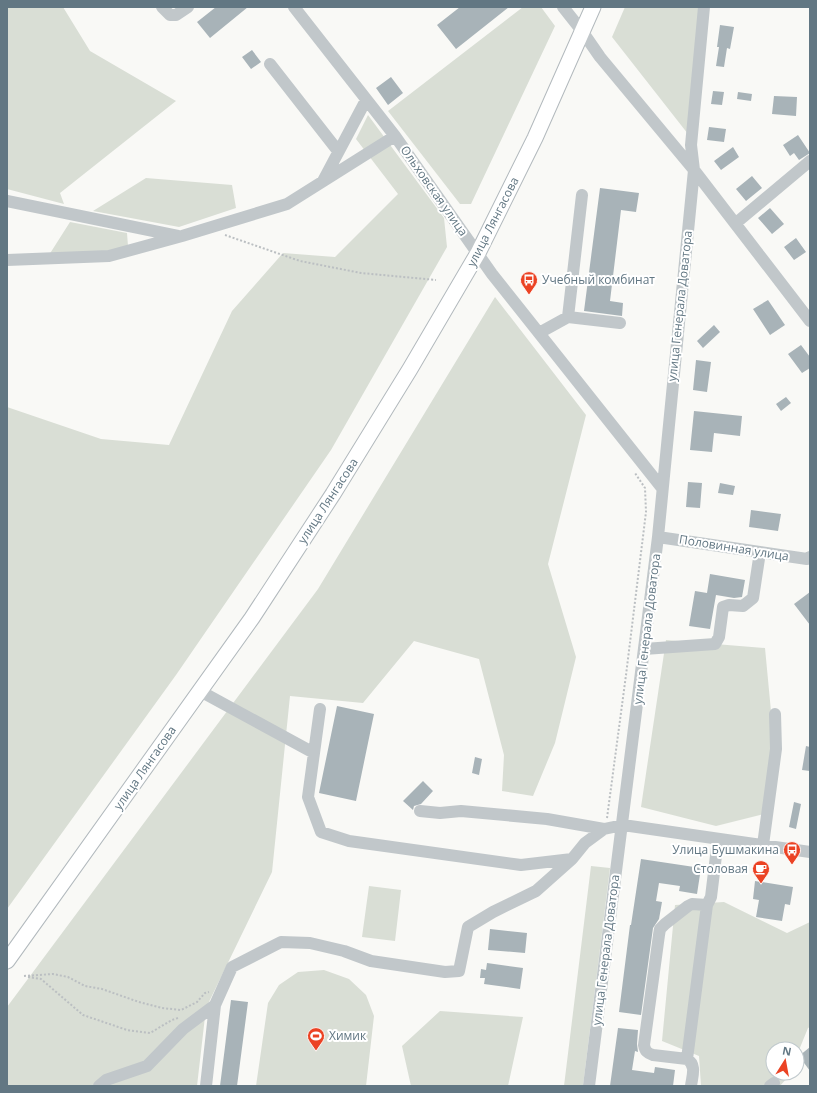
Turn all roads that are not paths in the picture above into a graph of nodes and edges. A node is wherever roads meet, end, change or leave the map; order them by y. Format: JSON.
{"nodes":[{"id":1,"x":162,"y":7,"type":"edge"},
{"id":2,"x":188,"y":7,"type":"edge"},
{"id":3,"x":294,"y":7,"type":"edge"},
{"id":4,"x":563,"y":7,"type":"edge"},
{"id":5,"x":593,"y":7,"type":"edge"},
{"id":6,"x":704,"y":7,"type":"edge"},
{"id":7,"x":582,"y":31,"type":"junction"},
{"id":8,"x":270,"y":64,"type":"dead end"},
{"id":9,"x":366,"y":100,"type":"junction"},
{"id":10,"x":395,"y":136,"type":"junction"},
{"id":11,"x":338,"y":151,"type":"junction"},
{"id":12,"x":810,"y":161,"type":"edge"},
{"id":13,"x":694,"y":170,"type":"junction"},
{"id":14,"x":322,"y":182,"type":"junction"},
{"id":15,"x":582,"y":195,"type":"dead end"},
{"id":16,"x":7,"y":201,"type":"edge"},
{"id":17,"x":736,"y":223,"type":"junction"},
{"id":18,"x":182,"y":236,"type":"junction"},
{"id":19,"x":478,"y":253,"type":"junction"},
{"id":20,"x":7,"y":260,"type":"edge"},
{"id":21,"x":568,"y":317,"type":"junction"},
{"id":22,"x":810,"y":320,"type":"edge"},
{"id":23,"x":620,"y":323,"type":"dead end"},
{"id":24,"x":539,"y":333,"type":"junction"},
{"id":25,"x":662,"y":488,"type":"junction"},
{"id":26,"x":658,"y":537,"type":"junction"},
{"id":27,"x":760,"y":552,"type":"junction"},
{"id":28,"x":809,"y":560,"type":"edge"},
{"id":29,"x":644,"y":649,"type":"junction"},
{"id":30,"x":200,"y":690,"type":"junction"},
{"id":31,"x":320,"y":709,"type":"dead end"},
{"id":32,"x":775,"y":714,"type":"dead end"},
{"id":33,"x":314,"y":753,"type":"junction"},
{"id":34,"x":420,"y":811,"type":"dead end"},
{"id":35,"x":622,"y":825,"type":"junction"},
{"id":36,"x":604,"y":829,"type":"junction"},
{"id":37,"x":718,"y":839,"type":"junction"},
{"id":38,"x":763,"y":845,"type":"junction"},
{"id":39,"x":810,"y":852,"type":"edge"},
{"id":40,"x":572,"y":859,"type":"junction"},
{"id":41,"x":707,"y":905,"type":"junction"},
{"id":42,"x":7,"y":961,"type":"edge"},
{"id":43,"x":215,"y":1006,"type":"junction"},
{"id":44,"x":687,"y":1060,"type":"junction"},
{"id":45,"x":99,"y":1086,"type":"edge"},
{"id":46,"x":206,"y":1086,"type":"edge"},
{"id":47,"x":589,"y":1086,"type":"edge"},
{"id":48,"x":691,"y":1086,"type":"edge"}],
"edges":[{"from":1,"to":2,"type":"street"},
{"from":3,"to":9,"type":"street","name":"Ольховская улица"},
{"from":4,"to":7,"type":"street"},
{"from":5,"to":7,"type":"main road","name":"улица Лянгасова"},
{"from":6,"to":13,"type":"street","name":"улица Генерала Доватора"},
{"from":7,"to":13,"type":"street"},
{"from":7,"to":19,"type":"main road","name":"улица Лянгасова"},
{"from":8,"to":11,"type":"street"},
{"from":9,"to":10,"type":"street","name":"Ольховская улица"},
{"from":9,"to":11,"type":"street"},
{"from":10,"to":14,"type":"street"},
{"from":10,"to":19,"type":"street","name":"Ольховская улица"},
{"from":11,"to":14,"type":"street"},
{"from":12,"to":17,"type":"street"},
{"from":13,"to":17,"type":"street"},
{"from":13,"to":25,"type":"street","name":"улица Генерала Доватора"},
{"from":14,"to":18,"type":"street"},
{"from":15,"to":21,"type":"street"},
{"from":16,"to":18,"type":"street"},
{"from":17,"to":22,"type":"street"},
{"from":18,"to":20,"type":"street"},
{"from":19,"to":24,"type":"street","name":"Ольховская улица"},
{"from":19,"to":30,"type":"main road","name":"улица Лянгасова"},
{"from":21,"to":23,"type":"street"},
{"from":21,"to":24,"type":"street"},
{"from":24,"to":25,"type":"street","name":"Ольховская улица"},
{"from":25,"to":26,"type":"street","name":"улица Генерала Доватора"},
{"from":26,"to":27,"type":"street","name":"Половинная улица"},
{"from":26,"to":29,"type":"street","name":"улица Генерала Доватора"},
{"from":27,"to":28,"type":"street","name":"Половинная улица"},
{"from":27,"to":29,"type":"street"},
{"from":29,"to":35,"type":"street","name":"улица Генерала Доватора"},
{"from":30,"to":33,"type":"street"},
{"from":30,"to":42,"type":"main road","name":"улица Лянгасова"},
{"from":31,"to":33,"type":"street"},
{"from":32,"to":38,"type":"street"},
{"from":33,"to":40,"type":"street"},
{"from":34,"to":36,"type":"street"},
{"from":35,"to":36,"type":"street"},
{"from":35,"to":37,"type":"street"},
{"from":35,"to":47,"type":"street","name":"улица Генерала Доватора"},
{"from":36,"to":40,"type":"street"},
{"from":37,"to":38,"type":"street"},
{"from":37,"to":41,"type":"street"},
{"from":38,"to":39,"type":"street"},
{"from":40,"to":43,"type":"street"},
{"from":41,"to":44,"type":"street"},
{"from":41,"to":44,"type":"street"},
{"from":43,"to":45,"type":"street"},
{"from":43,"to":46,"type":"street"},
{"from":44,"to":48,"type":"street"}]}
